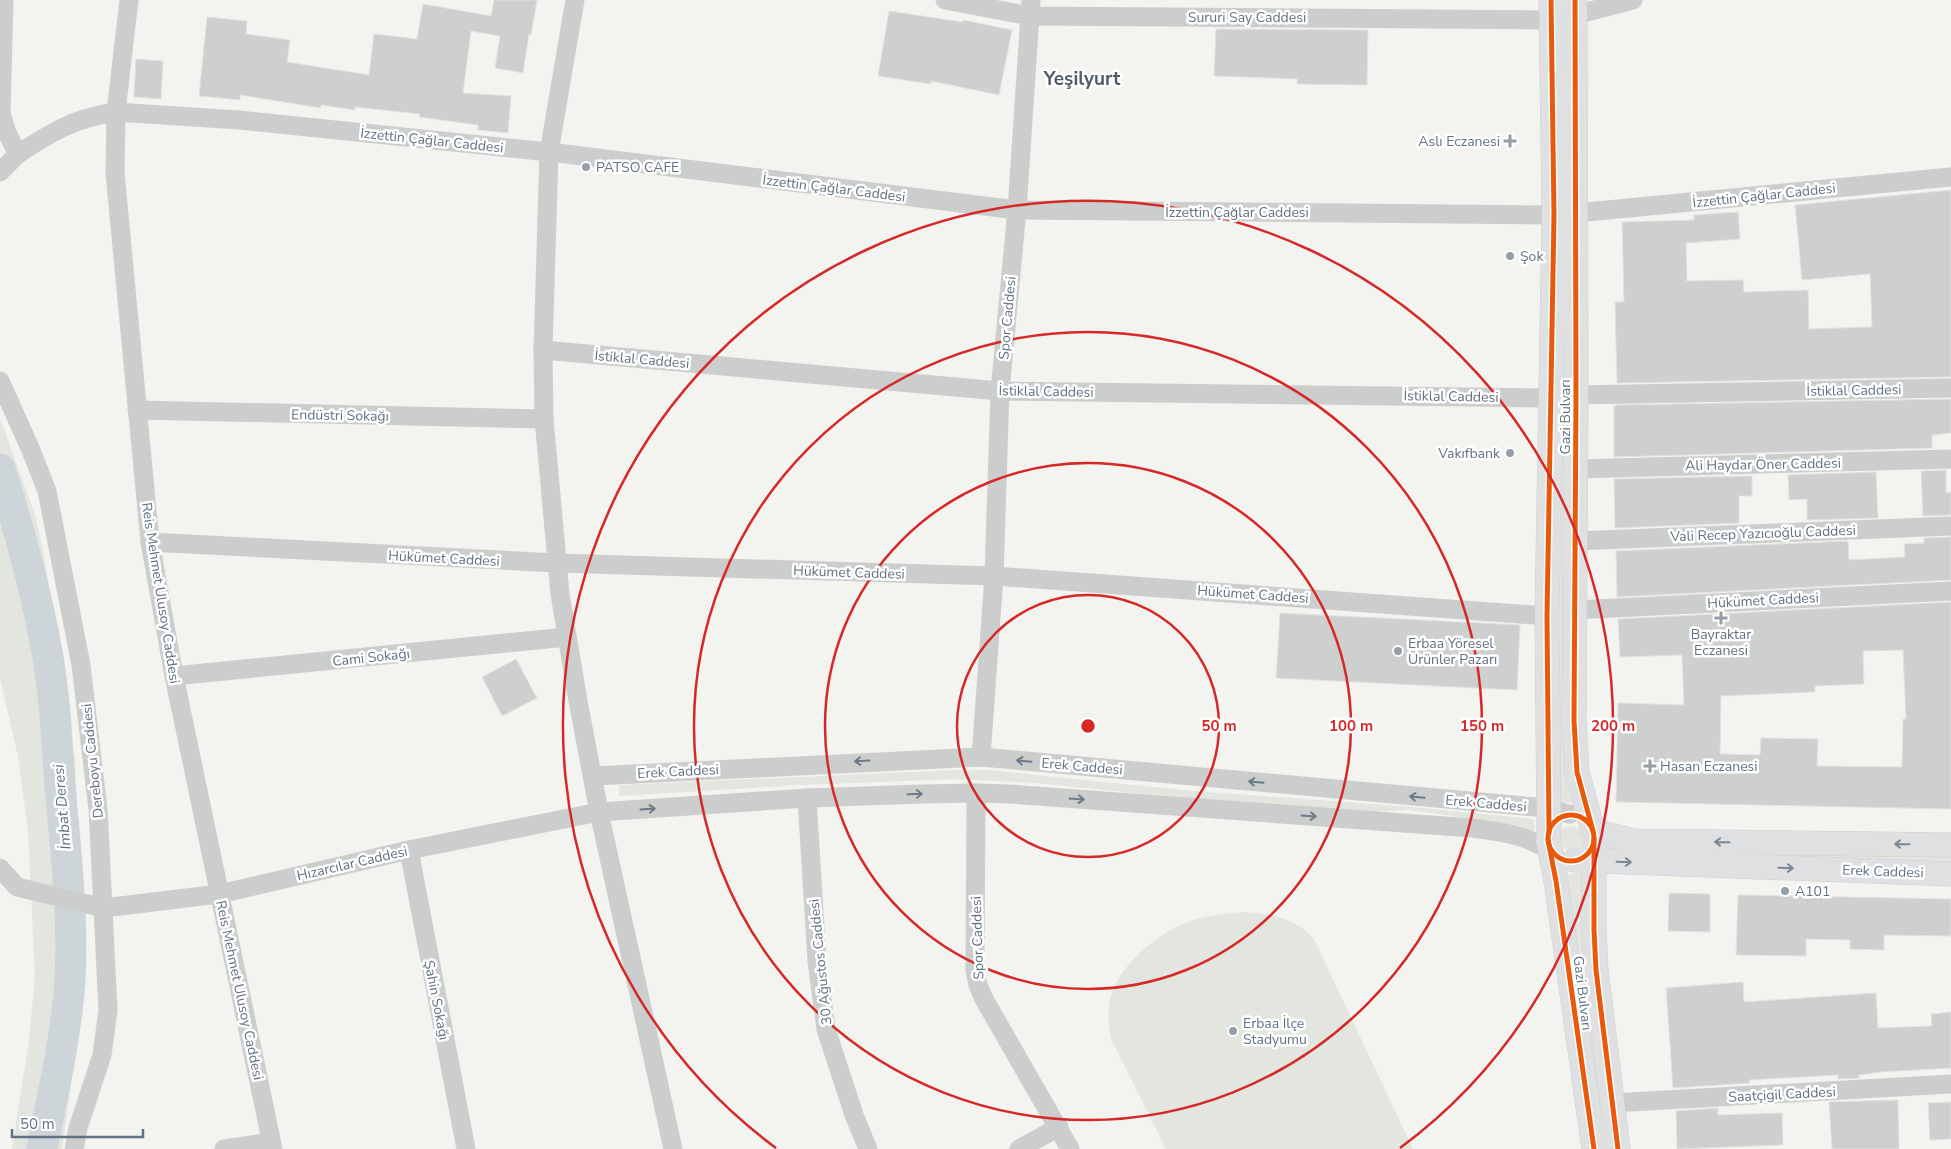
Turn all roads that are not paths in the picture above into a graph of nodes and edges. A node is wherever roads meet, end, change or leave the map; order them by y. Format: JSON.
{"nodes":[{"id":1,"x":4,"y":0,"type":"edge"},
{"id":2,"x":129,"y":0,"type":"edge"},
{"id":3,"x":576,"y":0,"type":"edge"},
{"id":4,"x":946,"y":0,"type":"edge"},
{"id":5,"x":1633,"y":0,"type":"edge"},
{"id":6,"x":1030,"y":8,"type":"edge"},
{"id":7,"x":1575,"y":8,"type":"edge"},
{"id":8,"x":1551,"y":10,"type":"edge"},
{"id":9,"x":116,"y":112,"type":"junction"},
{"id":10,"x":549,"y":152,"type":"junction"},
{"id":11,"x":18,"y":154,"type":"junction"},
{"id":12,"x":0,"y":172,"type":"edge"},
{"id":13,"x":1951,"y":177,"type":"edge"},
{"id":14,"x":1017,"y":210,"type":"junction"},
{"id":15,"x":1565,"y":214,"type":"junction"},
{"id":16,"x":543,"y":350,"type":"junction"},
{"id":17,"x":0,"y":381,"type":"edge"},
{"id":18,"x":1951,"y":388,"type":"edge"},
{"id":19,"x":1000,"y":390,"type":"junction"},
{"id":20,"x":1576,"y":395,"type":"junction"},
{"id":21,"x":1550,"y":398,"type":"junction"},
{"id":22,"x":137,"y":410,"type":"junction"},
{"id":23,"x":544,"y":419,"type":"junction"},
{"id":24,"x":1951,"y":459,"type":"edge"},
{"id":25,"x":1576,"y":468,"type":"junction"},
{"id":26,"x":1951,"y":526,"type":"edge"},
{"id":27,"x":1575,"y":541,"type":"junction"},
{"id":28,"x":150,"y":542,"type":"junction"},
{"id":29,"x":557,"y":563,"type":"junction"},
{"id":30,"x":994,"y":576,"type":"junction"},
{"id":31,"x":1951,"y":591,"type":"edge"},
{"id":32,"x":1574,"y":610,"type":"junction"},
{"id":33,"x":1547,"y":616,"type":"junction"},
{"id":34,"x":567,"y":637,"type":"junction"},
{"id":35,"x":174,"y":676,"type":"junction"},
{"id":36,"x":981,"y":757,"type":"junction"},
{"id":37,"x":593,"y":776,"type":"junction"},
{"id":38,"x":976,"y":793,"type":"junction"},
{"id":39,"x":807,"y":798,"type":"junction"},
{"id":40,"x":599,"y":812,"type":"junction"},
{"id":41,"x":1560,"y":812,"type":"junction"},
{"id":42,"x":1951,"y":844,"type":"edge"},
{"id":43,"x":1570,"y":846,"type":"junction"},
{"id":44,"x":409,"y":850,"type":"junction"},
{"id":45,"x":0,"y":868,"type":"edge"},
{"id":46,"x":1951,"y":874,"type":"edge"},
{"id":47,"x":220,"y":894,"type":"junction"},
{"id":48,"x":104,"y":908,"type":"junction"},
{"id":49,"x":1951,"y":1084,"type":"edge"},
{"id":50,"x":1612,"y":1103,"type":"junction"},
{"id":51,"x":1059,"y":1127,"type":"junction"},
{"id":52,"x":272,"y":1146,"type":"edge"},
{"id":53,"x":74,"y":1149,"type":"edge"},
{"id":54,"x":224,"y":1149,"type":"edge"},
{"id":55,"x":466,"y":1149,"type":"edge"},
{"id":56,"x":673,"y":1149,"type":"edge"},
{"id":57,"x":868,"y":1149,"type":"edge"},
{"id":58,"x":1019,"y":1149,"type":"edge"},
{"id":59,"x":1070,"y":1149,"type":"edge"},
{"id":60,"x":1594,"y":1149,"type":"edge"},
{"id":61,"x":1618,"y":1149,"type":"edge"}],
"edges":[{"from":1,"to":11,"type":"street"},
{"from":2,"to":9,"type":"street","name":"Reis Mehmet Ulusoy Caddesi"},
{"from":3,"to":10,"type":"street"},
{"from":4,"to":6,"type":"street","name":"Sururi Say Caddesi"},
{"from":5,"to":7,"type":"street"},
{"from":6,"to":8,"type":"street","name":"Sururi Say Caddesi"},
{"from":6,"to":14,"type":"street","name":"Spor Caddesi"},
{"from":7,"to":15,"type":"main road","name":"Gazi Bulvarı"},
{"from":8,"to":15,"type":"main road","name":"Gazi Bulvarı"},
{"from":9,"to":10,"type":"street","name":"İzzettin Çağlar Caddesi"},
{"from":9,"to":11,"type":"street","name":"İzzettin Çağlar Caddesi"},
{"from":9,"to":22,"type":"street","name":"Reis Mehmet Ulusoy Caddesi"},
{"from":10,"to":14,"type":"street","name":"İzzettin Çağlar Caddesi"},
{"from":10,"to":16,"type":"street"},
{"from":11,"to":12,"type":"street","name":"İzzettin Çağlar Caddesi"},
{"from":13,"to":15,"type":"street","name":"İzzettin Çağlar Caddesi"},
{"from":14,"to":15,"type":"street","name":"İzzettin Çağlar Caddesi"},
{"from":14,"to":19,"type":"street","name":"Spor Caddesi"},
{"from":15,"to":20,"type":"main road","name":"Gazi Bulvarı"},
{"from":15,"to":21,"type":"main road","name":"Gazi Bulvarı"},
{"from":16,"to":19,"type":"street","name":"İstiklal Caddesi"},
{"from":16,"to":23,"type":"street"},
{"from":17,"to":48,"type":"street","name":"Dereboyu Caddesi"},
{"from":18,"to":20,"type":"street","name":"İstiklal Caddesi"},
{"from":19,"to":21,"type":"street","name":"İstiklal Caddesi"},
{"from":19,"to":30,"type":"street","name":"Spor Caddesi"},
{"from":20,"to":25,"type":"main road","name":"Gazi Bulvarı"},
{"from":21,"to":33,"type":"main road","name":"Gazi Bulvarı"},
{"from":22,"to":23,"type":"street","name":"Endüstri Sokağı"},
{"from":22,"to":28,"type":"street","name":"Reis Mehmet Ulusoy Caddesi"},
{"from":23,"to":29,"type":"street"},
{"from":24,"to":25,"type":"street","name":"Ali Haydar Öner Caddesi"},
{"from":25,"to":27,"type":"main road","name":"Gazi Bulvarı"},
{"from":26,"to":27,"type":"street","name":"Vali Recep Yazıcıoğlu Caddesi"},
{"from":27,"to":32,"type":"main road","name":"Gazi Bulvarı"},
{"from":28,"to":29,"type":"street","name":"Hükümet Caddesi"},
{"from":28,"to":35,"type":"street","name":"Reis Mehmet Ulusoy Caddesi"},
{"from":29,"to":30,"type":"street","name":"Hükümet Caddesi"},
{"from":29,"to":34,"type":"street"},
{"from":30,"to":33,"type":"street","name":"Hükümet Caddesi"},
{"from":30,"to":36,"type":"street","name":"Spor Caddesi"},
{"from":31,"to":32,"type":"street","name":"Hükümet Caddesi"},
{"from":32,"to":43,"type":"main road","name":"Gazi Bulvarı"},
{"from":33,"to":41,"type":"main road","name":"Gazi Bulvarı"},
{"from":34,"to":35,"type":"street","name":"Cami Sokağı"},
{"from":34,"to":37,"type":"street"},
{"from":35,"to":47,"type":"street","name":"Reis Mehmet Ulusoy Caddesi"},
{"from":36,"to":37,"type":"street","name":"Erek Caddesi","one_way":true},
{"from":41,"to":36,"type":"street","name":"Erek Caddesi","one_way":true},
{"from":37,"to":40,"type":"street"},
{"from":39,"to":38,"type":"street","name":"Erek Caddesi","one_way":true},
{"from":38,"to":43,"type":"street","name":"Erek Caddesi","one_way":true},
{"from":38,"to":51,"type":"street","name":"Spor Caddesi"},
{"from":40,"to":39,"type":"street","name":"Erek Caddesi","one_way":true},
{"from":39,"to":57,"type":"street","name":"30 Ağustos Caddesi"},
{"from":40,"to":44,"type":"street","name":"Hızarcılar Caddesi"},
{"from":40,"to":56,"type":"street"},
{"from":41,"to":43,"type":"main road","name":"Gazi Bulvarı"},
{"from":41,"to":43,"type":"main road"},
{"from":42,"to":43,"type":"main road","name":"Erek Caddesi","one_way":true},
{"from":43,"to":46,"type":"main road","name":"Erek Caddesi","one_way":true},
{"from":43,"to":50,"type":"main road","name":"Gazi Bulvarı"},
{"from":43,"to":60,"type":"main road","name":"Gazi Bulvarı"},
{"from":44,"to":47,"type":"street","name":"Hızarcılar Caddesi"},
{"from":44,"to":55,"type":"street","name":"Şahin Sokağı"},
{"from":45,"to":48,"type":"street"},
{"from":47,"to":48,"type":"street","name":"Hızarcılar Caddesi"},
{"from":47,"to":52,"type":"street","name":"Reis Mehmet Ulusoy Caddesi"},
{"from":48,"to":53,"type":"street","name":"Dereboyu Caddesi"},
{"from":49,"to":50,"type":"street","name":"Saatçigil Caddesi"},
{"from":50,"to":61,"type":"main road","name":"Gazi Bulvarı"},
{"from":51,"to":58,"type":"street"},
{"from":51,"to":59,"type":"street","name":"Spor Caddesi"},
{"from":52,"to":54,"type":"street"}]}
